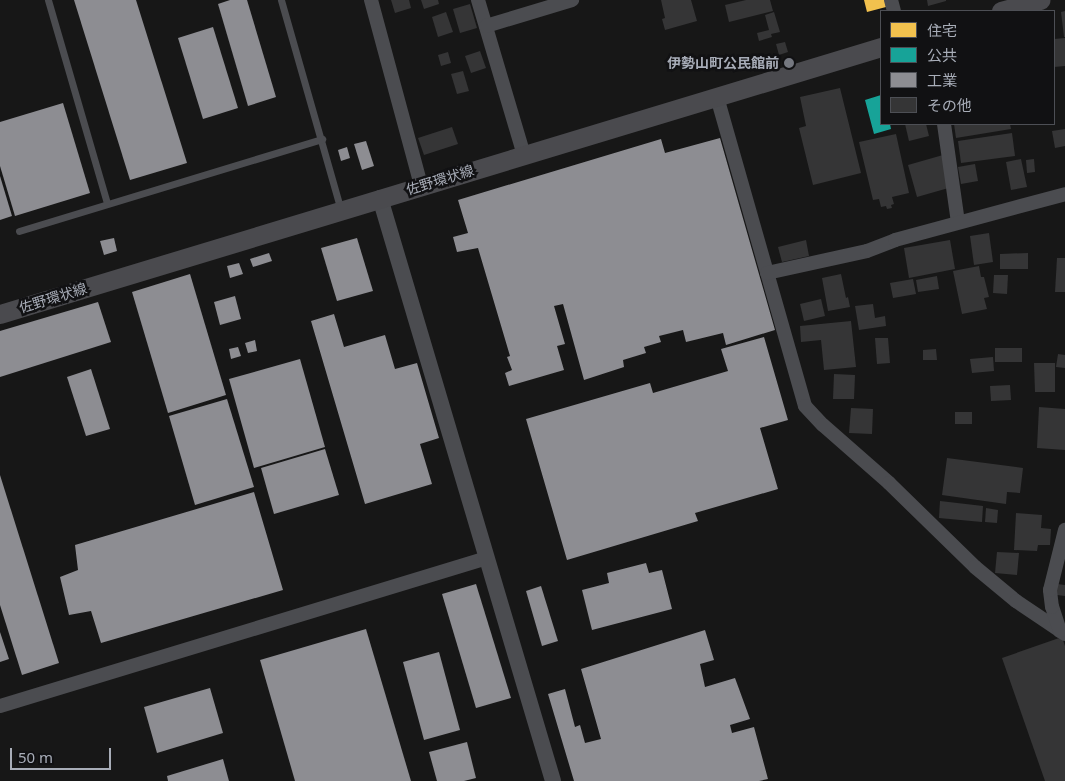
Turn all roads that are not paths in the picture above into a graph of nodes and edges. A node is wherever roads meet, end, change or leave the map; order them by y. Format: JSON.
{"nodes":[{"id":1,"x":48,"y":0,"type":"edge"},
{"id":2,"x":281,"y":0,"type":"edge"},
{"id":3,"x":371,"y":0,"type":"edge"},
{"id":4,"x":478,"y":0,"type":"edge"},
{"id":5,"x":572,"y":0,"type":"edge"},
{"id":6,"x":1040,"y":0,"type":"edge"},
{"id":7,"x":1005,"y":10,"type":"edge"},
{"id":8,"x":486,"y":26,"type":"junction"},
{"id":9,"x":880,"y":47,"type":"edge"},
{"id":10,"x":717,"y":97,"type":"junction"},
{"id":11,"x":944,"y":125,"type":"edge"},
{"id":12,"x":322,"y":139,"type":"junction"},
{"id":13,"x":524,"y":155,"type":"junction"},
{"id":14,"x":421,"y":185,"type":"junction"},
{"id":15,"x":1065,"y":194,"type":"edge"},
{"id":16,"x":380,"y":198,"type":"junction"},
{"id":17,"x":107,"y":203,"type":"junction"},
{"id":18,"x":341,"y":210,"type":"junction"},
{"id":19,"x":958,"y":222,"type":"junction"},
{"id":20,"x":19,"y":231,"type":"dead end"},
{"id":21,"x":767,"y":273,"type":"junction"},
{"id":22,"x":0,"y":314,"type":"edge"},
{"id":23,"x":1065,"y":530,"type":"edge"},
{"id":24,"x":487,"y":558,"type":"junction"},
{"id":25,"x":1062,"y":632,"type":"edge"},
{"id":26,"x":0,"y":706,"type":"edge"},
{"id":27,"x":553,"y":781,"type":"edge"}],
"edges":[{"from":1,"to":17,"type":"lane"},
{"from":2,"to":12,"type":"lane"},
{"from":3,"to":14,"type":"street"},
{"from":4,"to":8,"type":"street"},
{"from":5,"to":8,"type":"street"},
{"from":6,"to":7,"type":"main road"},
{"from":8,"to":13,"type":"street"},
{"from":9,"to":10,"type":"main road","name":"佐野環状線"},
{"from":10,"to":13,"type":"main road","name":"佐野環状線"},
{"from":10,"to":21,"type":"street"},
{"from":11,"to":19,"type":"street"},
{"from":12,"to":17,"type":"lane"},
{"from":12,"to":18,"type":"lane"},
{"from":13,"to":14,"type":"main road","name":"佐野環状線"},
{"from":14,"to":16,"type":"main road","name":"佐野環状線"},
{"from":15,"to":19,"type":"street"},
{"from":16,"to":18,"type":"main road","name":"佐野環状線"},
{"from":16,"to":24,"type":"street"},
{"from":17,"to":20,"type":"lane"},
{"from":18,"to":22,"type":"main road","name":"佐野環状線"},
{"from":19,"to":21,"type":"street"},
{"from":21,"to":25,"type":"street"},
{"from":23,"to":25,"type":"street"},
{"from":24,"to":26,"type":"street"},
{"from":24,"to":27,"type":"street"}]}
